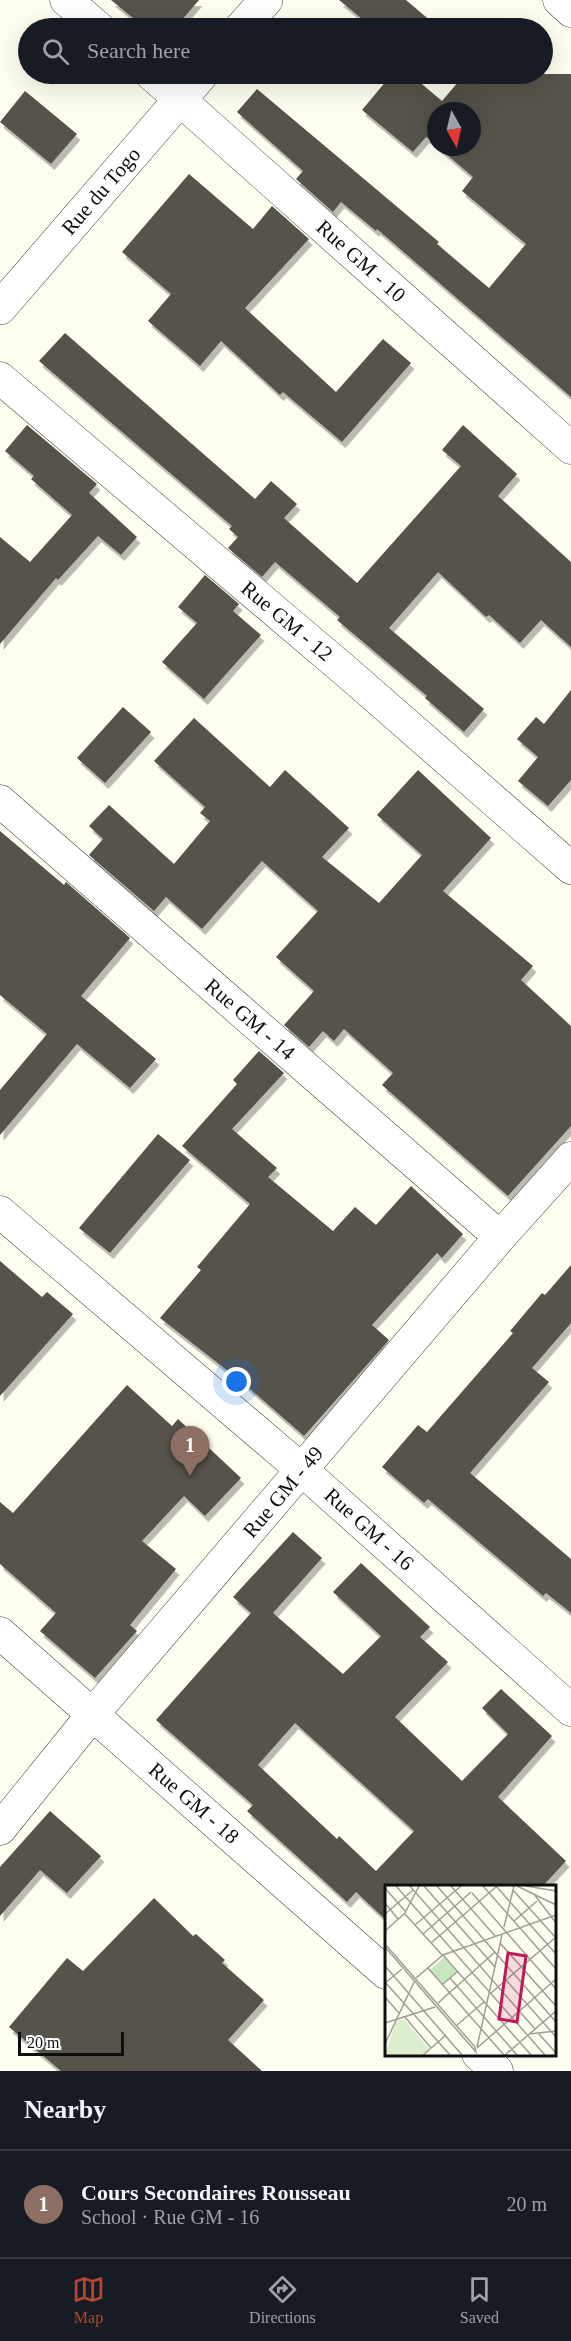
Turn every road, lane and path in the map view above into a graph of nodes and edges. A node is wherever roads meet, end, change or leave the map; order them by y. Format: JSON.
{"nodes":[{"id":1,"x":66,"y":0,"type":"edge"},
{"id":2,"x":266,"y":0,"type":"edge"},
{"id":3,"x":559,"y":0,"type":"edge"},
{"id":4,"x":571,"y":11,"type":"edge"},
{"id":5,"x":87,"y":18,"type":"edge"},
{"id":6,"x":250,"y":18,"type":"edge"},
{"id":7,"x":163,"y":84,"type":"edge"},
{"id":8,"x":193,"y":84,"type":"edge"},
{"id":9,"x":180,"y":98,"type":"junction"},
{"id":10,"x":0,"y":308,"type":"edge"},
{"id":11,"x":0,"y":378,"type":"edge"},
{"id":12,"x":571,"y":448,"type":"edge"},
{"id":13,"x":0,"y":801,"type":"edge"},
{"id":14,"x":571,"y":868,"type":"edge"},
{"id":15,"x":571,"y":1158,"type":"edge"},
{"id":16,"x":0,"y":1212,"type":"edge"},
{"id":17,"x":500,"y":1237,"type":"junction"},
{"id":18,"x":302,"y":1470,"type":"junction"},
{"id":19,"x":0,"y":1633,"type":"edge"},
{"id":20,"x":571,"y":1710,"type":"edge"},
{"id":21,"x":93,"y":1714,"type":"junction"},
{"id":22,"x":0,"y":1828,"type":"edge"},
{"id":23,"x":385,"y":1971,"type":"edge"},
{"id":24,"x":479,"y":2056,"type":"edge"},
{"id":25,"x":497,"y":2071,"type":"edge"}],
"edges":[{"from":1,"to":5,"type":"street"},
{"from":2,"to":6,"type":"street"},
{"from":3,"to":4,"type":"street"},
{"from":7,"to":9,"type":"street","name":"Rue GM - 10"},
{"from":8,"to":9,"type":"street","name":"Rue du Togo"},
{"from":9,"to":10,"type":"street","name":"Rue du Togo"},
{"from":9,"to":12,"type":"street","name":"Rue GM - 10"},
{"from":11,"to":14,"type":"street","name":"Rue GM - 12"},
{"from":13,"to":17,"type":"street","name":"Rue GM - 14"},
{"from":15,"to":17,"type":"street","name":"Rue GM - 49"},
{"from":16,"to":18,"type":"street","name":"Rue GM - 16"},
{"from":17,"to":18,"type":"street","name":"Rue GM - 49"},
{"from":18,"to":20,"type":"street","name":"Rue GM - 16"},
{"from":18,"to":21,"type":"street","name":"Rue GM - 49"},
{"from":19,"to":21,"type":"street","name":"Rue GM - 18"},
{"from":21,"to":22,"type":"street","name":"Rue GM - 49"},
{"from":21,"to":23,"type":"street","name":"Rue GM - 18"},
{"from":24,"to":25,"type":"street"}]}
